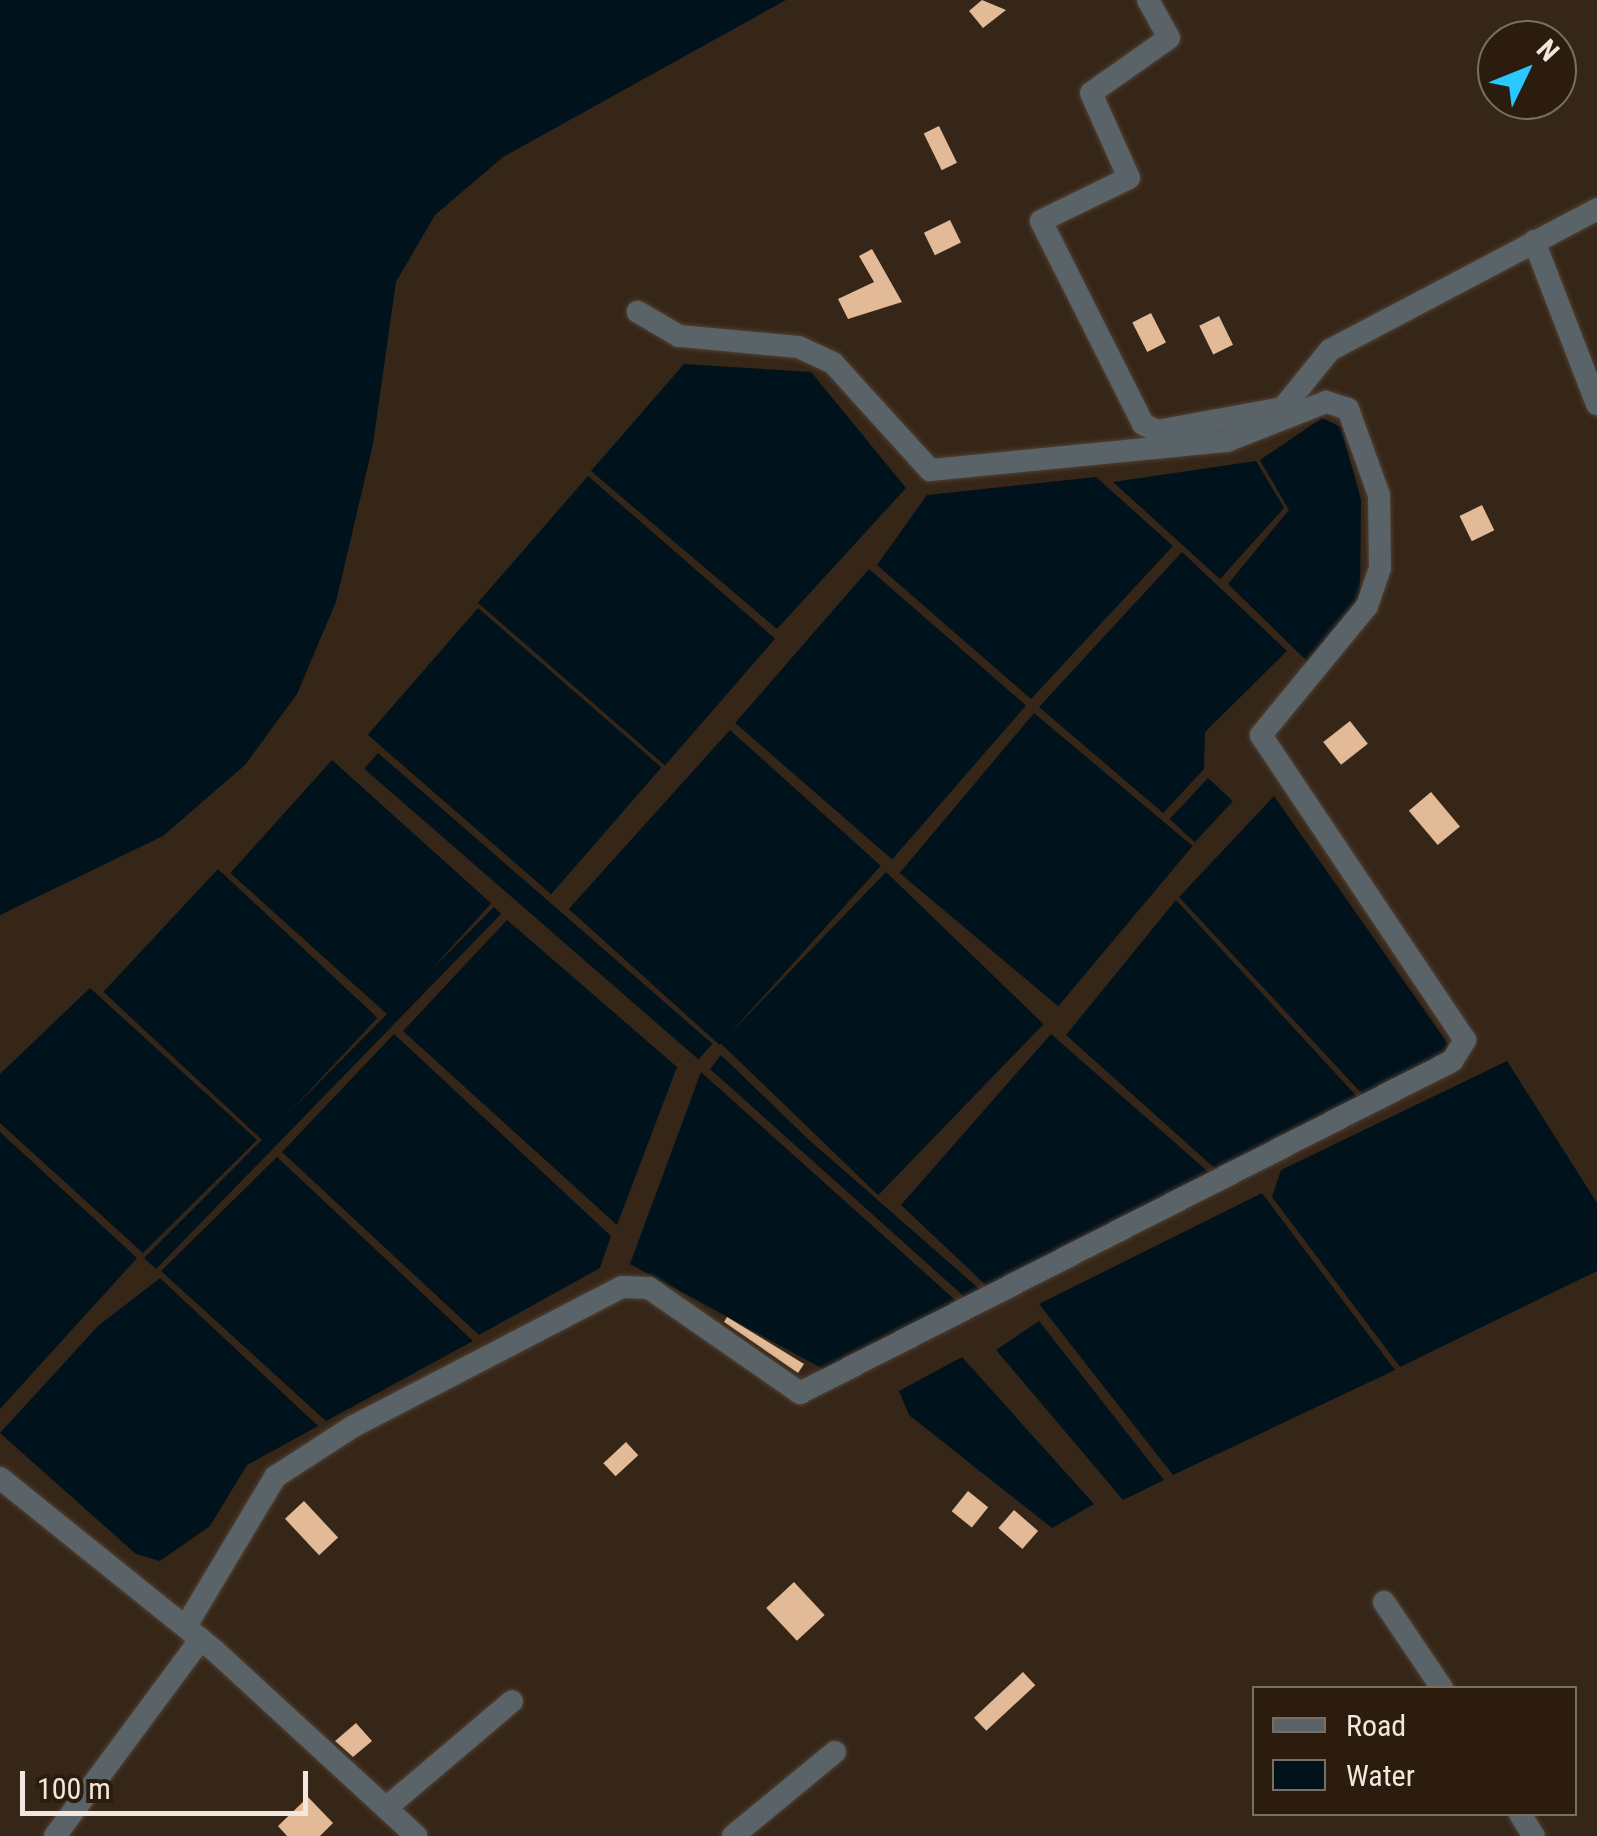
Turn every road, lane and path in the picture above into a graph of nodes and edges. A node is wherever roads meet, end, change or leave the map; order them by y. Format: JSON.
{"nodes":[{"id":1,"x":1148,"y":0,"type":"edge"},
{"id":2,"x":1597,"y":208,"type":"edge"},
{"id":3,"x":1534,"y":241,"type":"junction"},
{"id":4,"x":638,"y":312,"type":"dead end"},
{"id":5,"x":1597,"y":404,"type":"edge"},
{"id":6,"x":0,"y":1478,"type":"edge"},
{"id":7,"x":1384,"y":1602,"type":"dead end"},
{"id":8,"x":193,"y":1633,"type":"junction"},
{"id":9,"x":1441,"y":1686,"type":"edge"},
{"id":10,"x":512,"y":1701,"type":"dead end"},
{"id":11,"x":836,"y":1752,"type":"dead end"},
{"id":12,"x":386,"y":1808,"type":"junction"},
{"id":13,"x":55,"y":1836,"type":"edge"},
{"id":14,"x":416,"y":1836,"type":"edge"},
{"id":15,"x":734,"y":1836,"type":"edge"}],
"edges":[{"from":1,"to":3,"type":"street"},
{"from":2,"to":3,"type":"street"},
{"from":3,"to":5,"type":"street"},
{"from":4,"to":8,"type":"street"},
{"from":6,"to":8,"type":"street"},
{"from":7,"to":9,"type":"street"},
{"from":8,"to":12,"type":"street"},
{"from":8,"to":13,"type":"street"},
{"from":10,"to":12,"type":"street"},
{"from":11,"to":15,"type":"street"},
{"from":12,"to":14,"type":"street"}]}
